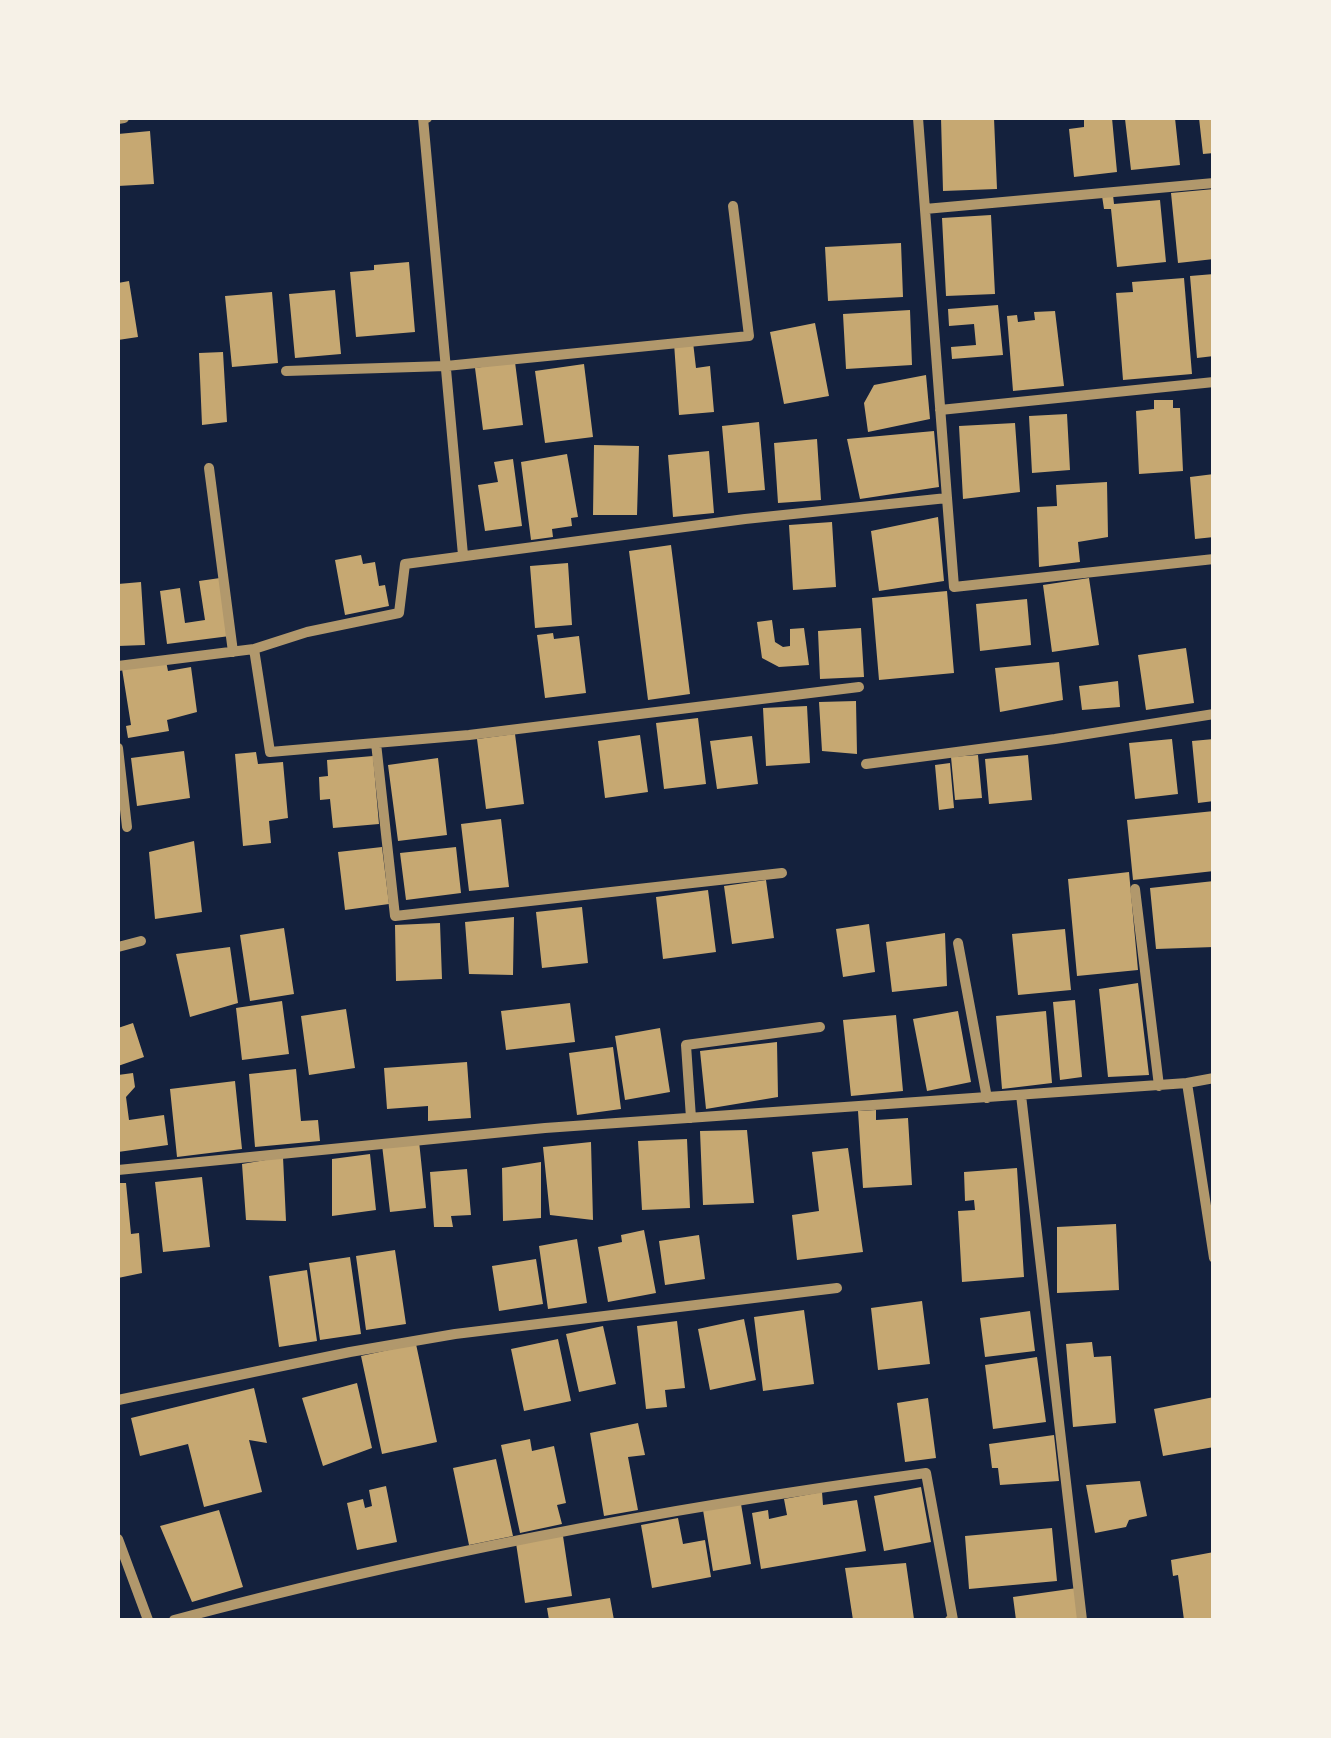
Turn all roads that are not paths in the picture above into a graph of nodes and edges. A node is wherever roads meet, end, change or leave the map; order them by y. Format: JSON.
{"nodes":[{"id":1,"x":426,"y":118,"type":"edge"},
{"id":2,"x":918,"y":118,"type":"edge"},
{"id":3,"x":1214,"y":183,"type":"edge"},
{"id":4,"x":733,"y":206,"type":"dead end"},
{"id":5,"x":925,"y":209,"type":"junction"},
{"id":6,"x":446,"y":366,"type":"junction"},
{"id":7,"x":286,"y":371,"type":"dead end"},
{"id":8,"x":1214,"y":382,"type":"edge"},
{"id":9,"x":940,"y":410,"type":"junction"},
{"id":10,"x":208,"y":468,"type":"dead end"},
{"id":11,"x":947,"y":498,"type":"junction"},
{"id":12,"x":463,"y":555,"type":"junction"},
{"id":13,"x":1214,"y":559,"type":"edge"},
{"id":14,"x":254,"y":649,"type":"junction"},
{"id":15,"x":232,"y":652,"type":"junction"},
{"id":16,"x":118,"y":666,"type":"edge"},
{"id":17,"x":859,"y":687,"type":"dead end"},
{"id":18,"x":1214,"y":714,"type":"edge"},
{"id":19,"x":376,"y":743,"type":"junction"},
{"id":20,"x":118,"y":748,"type":"edge"},
{"id":21,"x":866,"y":764,"type":"dead end"},
{"id":22,"x":127,"y":827,"type":"dead end"},
{"id":23,"x":782,"y":872,"type":"dead end"},
{"id":24,"x":1135,"y":889,"type":"dead end"},
{"id":25,"x":141,"y":941,"type":"dead end"},
{"id":26,"x":958,"y":943,"type":"dead end"},
{"id":27,"x":118,"y":947,"type":"edge"},
{"id":28,"x":820,"y":1027,"type":"dead end"},
{"id":29,"x":1214,"y":1078,"type":"edge"},
{"id":30,"x":1187,"y":1083,"type":"junction"},
{"id":31,"x":1158,"y":1086,"type":"junction"},
{"id":32,"x":1021,"y":1095,"type":"junction"},
{"id":33,"x":987,"y":1098,"type":"junction"},
{"id":34,"x":691,"y":1118,"type":"junction"},
{"id":35,"x":118,"y":1170,"type":"edge"},
{"id":36,"x":1214,"y":1258,"type":"edge"},
{"id":37,"x":837,"y":1288,"type":"dead end"},
{"id":38,"x":118,"y":1400,"type":"edge"},
{"id":39,"x":118,"y":1539,"type":"edge"},
{"id":40,"x":148,"y":1620,"type":"edge"},
{"id":41,"x":174,"y":1620,"type":"edge"},
{"id":42,"x":950,"y":1620,"type":"edge"},
{"id":43,"x":1082,"y":1620,"type":"edge"}],
"edges":[{"from":1,"to":6,"type":"street"},
{"from":2,"to":5,"type":"street"},
{"from":3,"to":5,"type":"street"},
{"from":4,"to":6,"type":"street"},
{"from":5,"to":9,"type":"street"},
{"from":6,"to":7,"type":"street"},
{"from":6,"to":12,"type":"street"},
{"from":8,"to":9,"type":"street"},
{"from":9,"to":11,"type":"street"},
{"from":10,"to":15,"type":"street"},
{"from":11,"to":12,"type":"street"},
{"from":11,"to":13,"type":"street"},
{"from":12,"to":14,"type":"street"},
{"from":14,"to":15,"type":"street"},
{"from":14,"to":19,"type":"street"},
{"from":15,"to":16,"type":"street"},
{"from":17,"to":19,"type":"street"},
{"from":18,"to":21,"type":"street"},
{"from":19,"to":23,"type":"street"},
{"from":20,"to":22,"type":"street"},
{"from":24,"to":31,"type":"street"},
{"from":25,"to":27,"type":"street"},
{"from":26,"to":33,"type":"street"},
{"from":28,"to":34,"type":"street"},
{"from":29,"to":30,"type":"street"},
{"from":30,"to":31,"type":"street"},
{"from":30,"to":36,"type":"street"},
{"from":31,"to":32,"type":"street"},
{"from":32,"to":33,"type":"street"},
{"from":32,"to":43,"type":"street"},
{"from":33,"to":34,"type":"street"},
{"from":34,"to":35,"type":"street"},
{"from":37,"to":38,"type":"street"},
{"from":39,"to":40,"type":"street"},
{"from":41,"to":42,"type":"street"}]}
